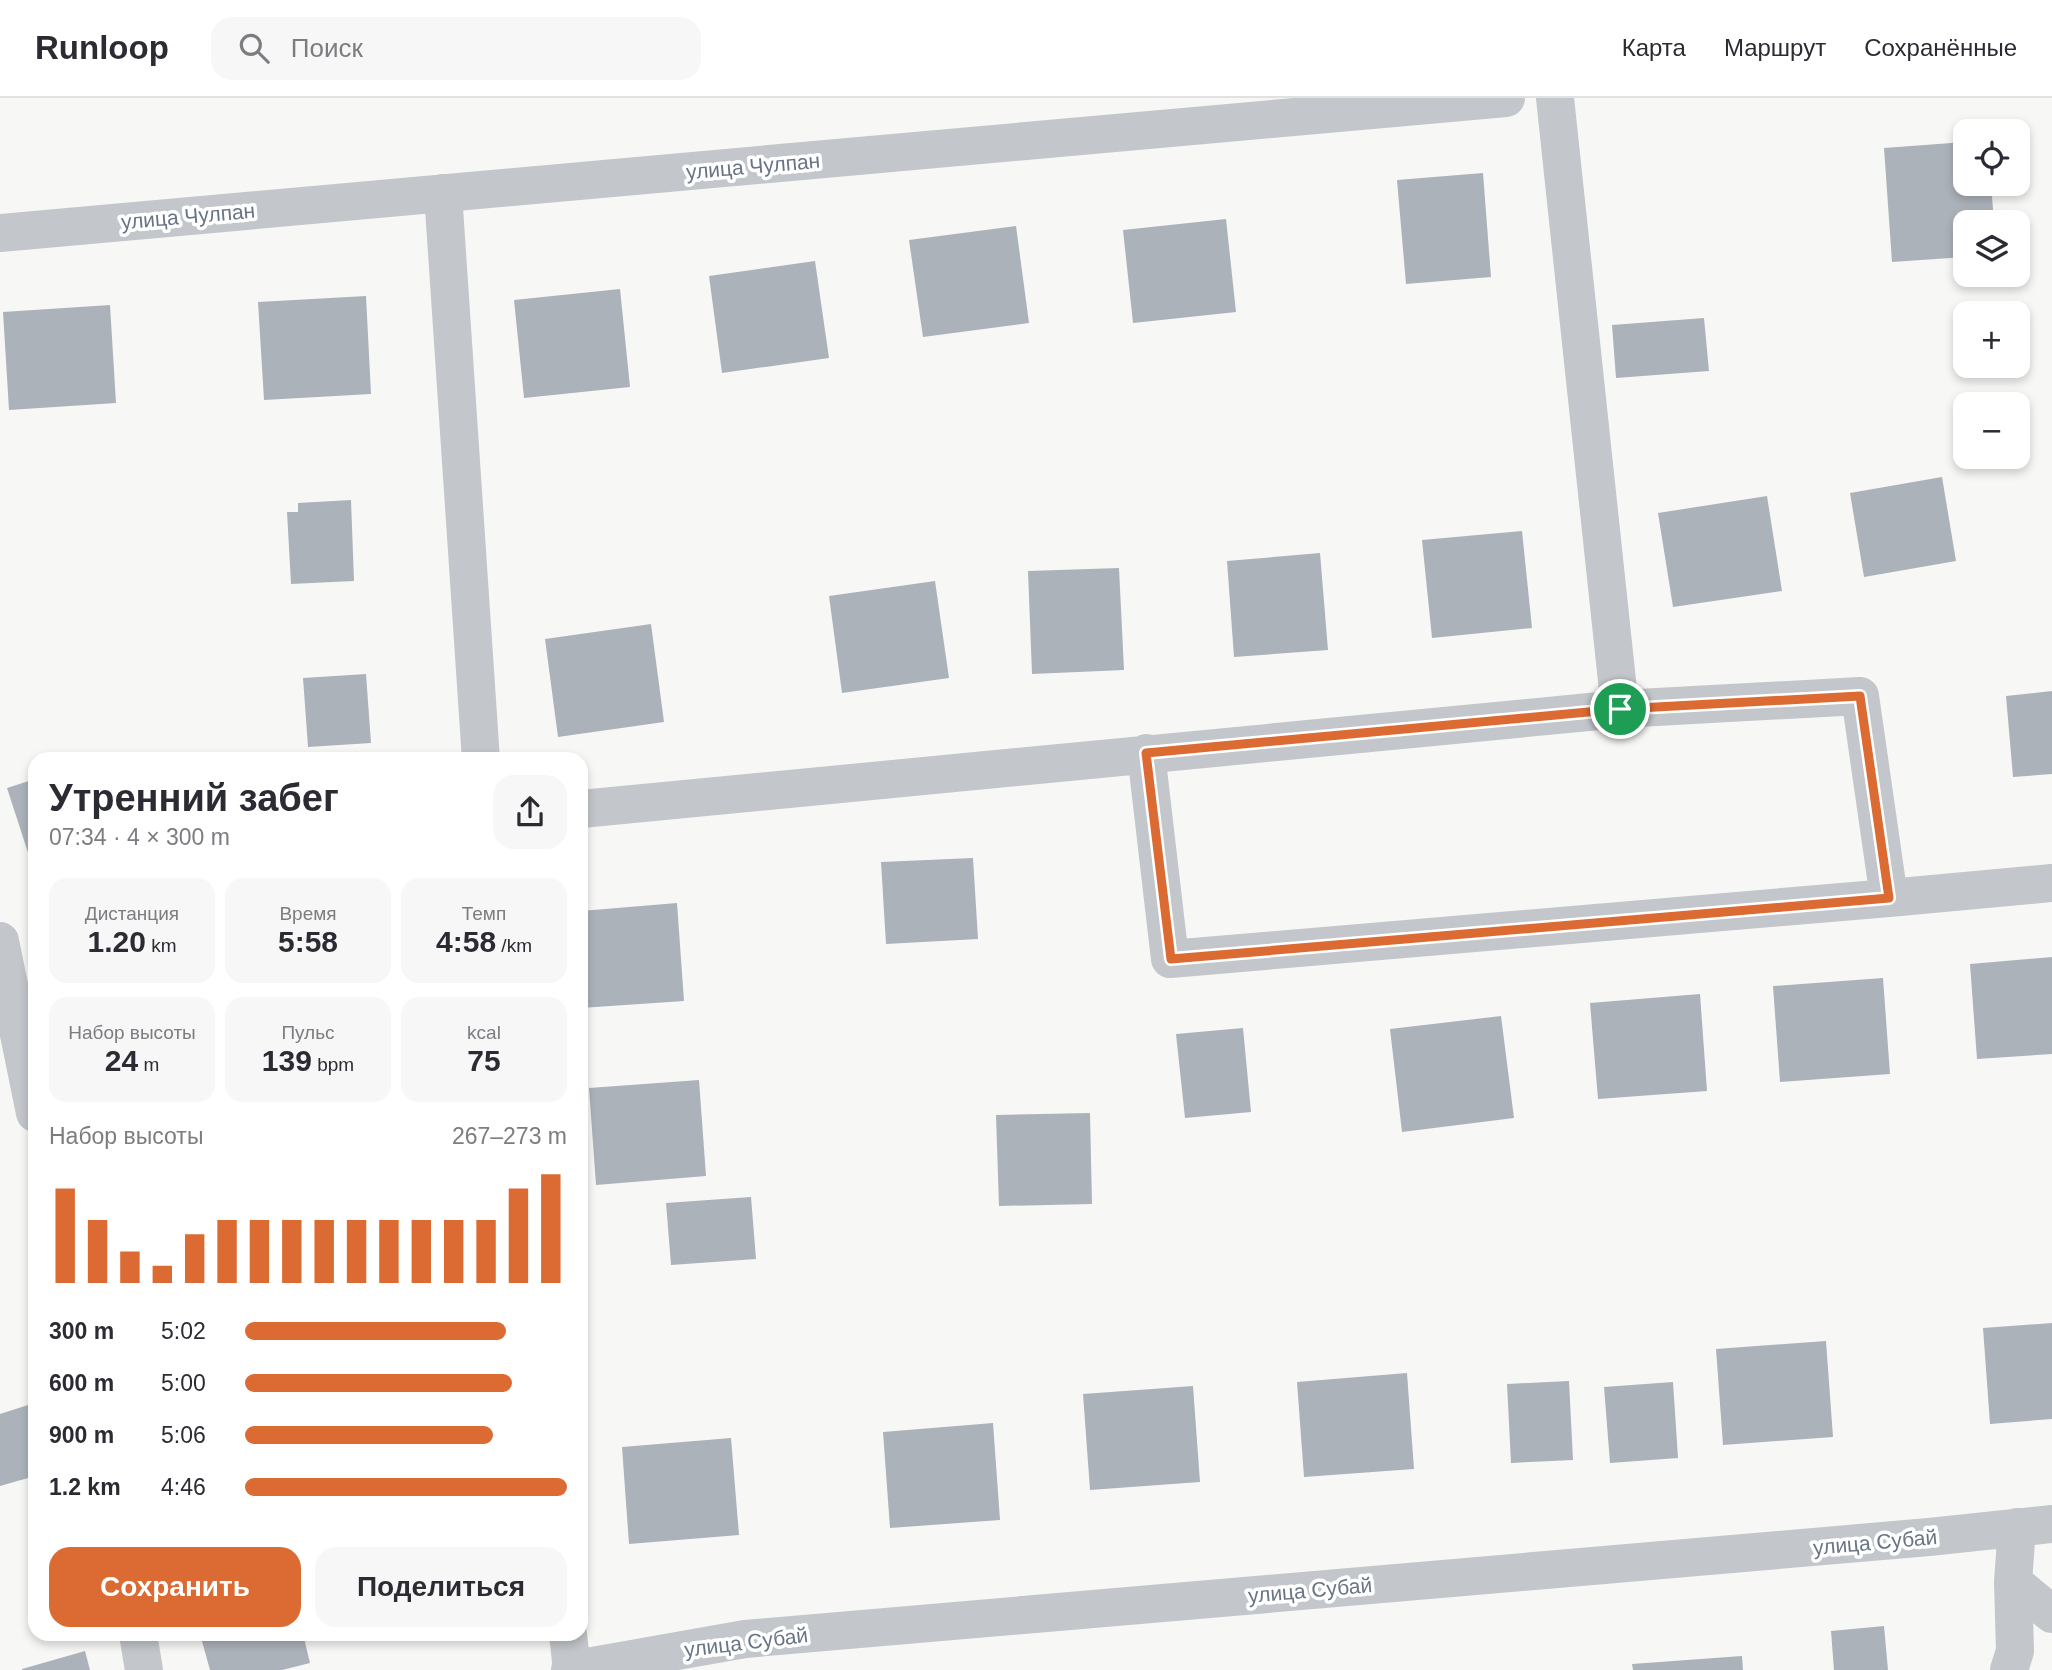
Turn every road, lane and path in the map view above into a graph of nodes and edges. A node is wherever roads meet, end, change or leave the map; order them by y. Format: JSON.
{"nodes":[{"id":1,"x":1506,"y":98,"type":"edge"},
{"id":2,"x":1555,"y":98,"type":"edge"},
{"id":3,"x":443,"y":194,"type":"junction"},
{"id":4,"x":0,"y":233,"type":"edge"},
{"id":5,"x":1620,"y":709,"type":"junction"},
{"id":6,"x":480,"y":752,"type":"edge"},
{"id":7,"x":1146,"y":753,"type":"junction"},
{"id":8,"x":588,"y":808,"type":"edge"},
{"id":9,"x":2052,"y":883,"type":"edge"},
{"id":10,"x":1889,"y":898,"type":"junction"},
{"id":11,"x":10,"y":959,"type":"edge"},
{"id":12,"x":28,"y":1070,"type":"edge"},
{"id":13,"x":2034,"y":1525,"type":"edge"},
{"id":14,"x":2013,"y":1582,"type":"junction"},
{"id":15,"x":2052,"y":1614,"type":"edge"},
{"id":16,"x":139,"y":1641,"type":"edge"},
{"id":17,"x":569,"y":1641,"type":"edge"},
{"id":18,"x":145,"y":1670,"type":"edge"},
{"id":19,"x":571,"y":1670,"type":"edge"},
{"id":20,"x":2009,"y":1670,"type":"edge"}],
"edges":[{"from":1,"to":3,"type":"street","name":"улица Чулпан"},
{"from":2,"to":5,"type":"street"},
{"from":3,"to":4,"type":"street","name":"улица Чулпан"},
{"from":3,"to":6,"type":"street"},
{"from":5,"to":7,"type":"street"},
{"from":5,"to":10,"type":"street"},
{"from":7,"to":8,"type":"street"},
{"from":7,"to":10,"type":"street"},
{"from":9,"to":10,"type":"street"},
{"from":11,"to":12,"type":"street"},
{"from":13,"to":14,"type":"street"},
{"from":13,"to":19,"type":"street","name":"улица Субай"},
{"from":14,"to":15,"type":"street"},
{"from":14,"to":20,"type":"street"},
{"from":16,"to":18,"type":"street"},
{"from":17,"to":19,"type":"street"}]}
